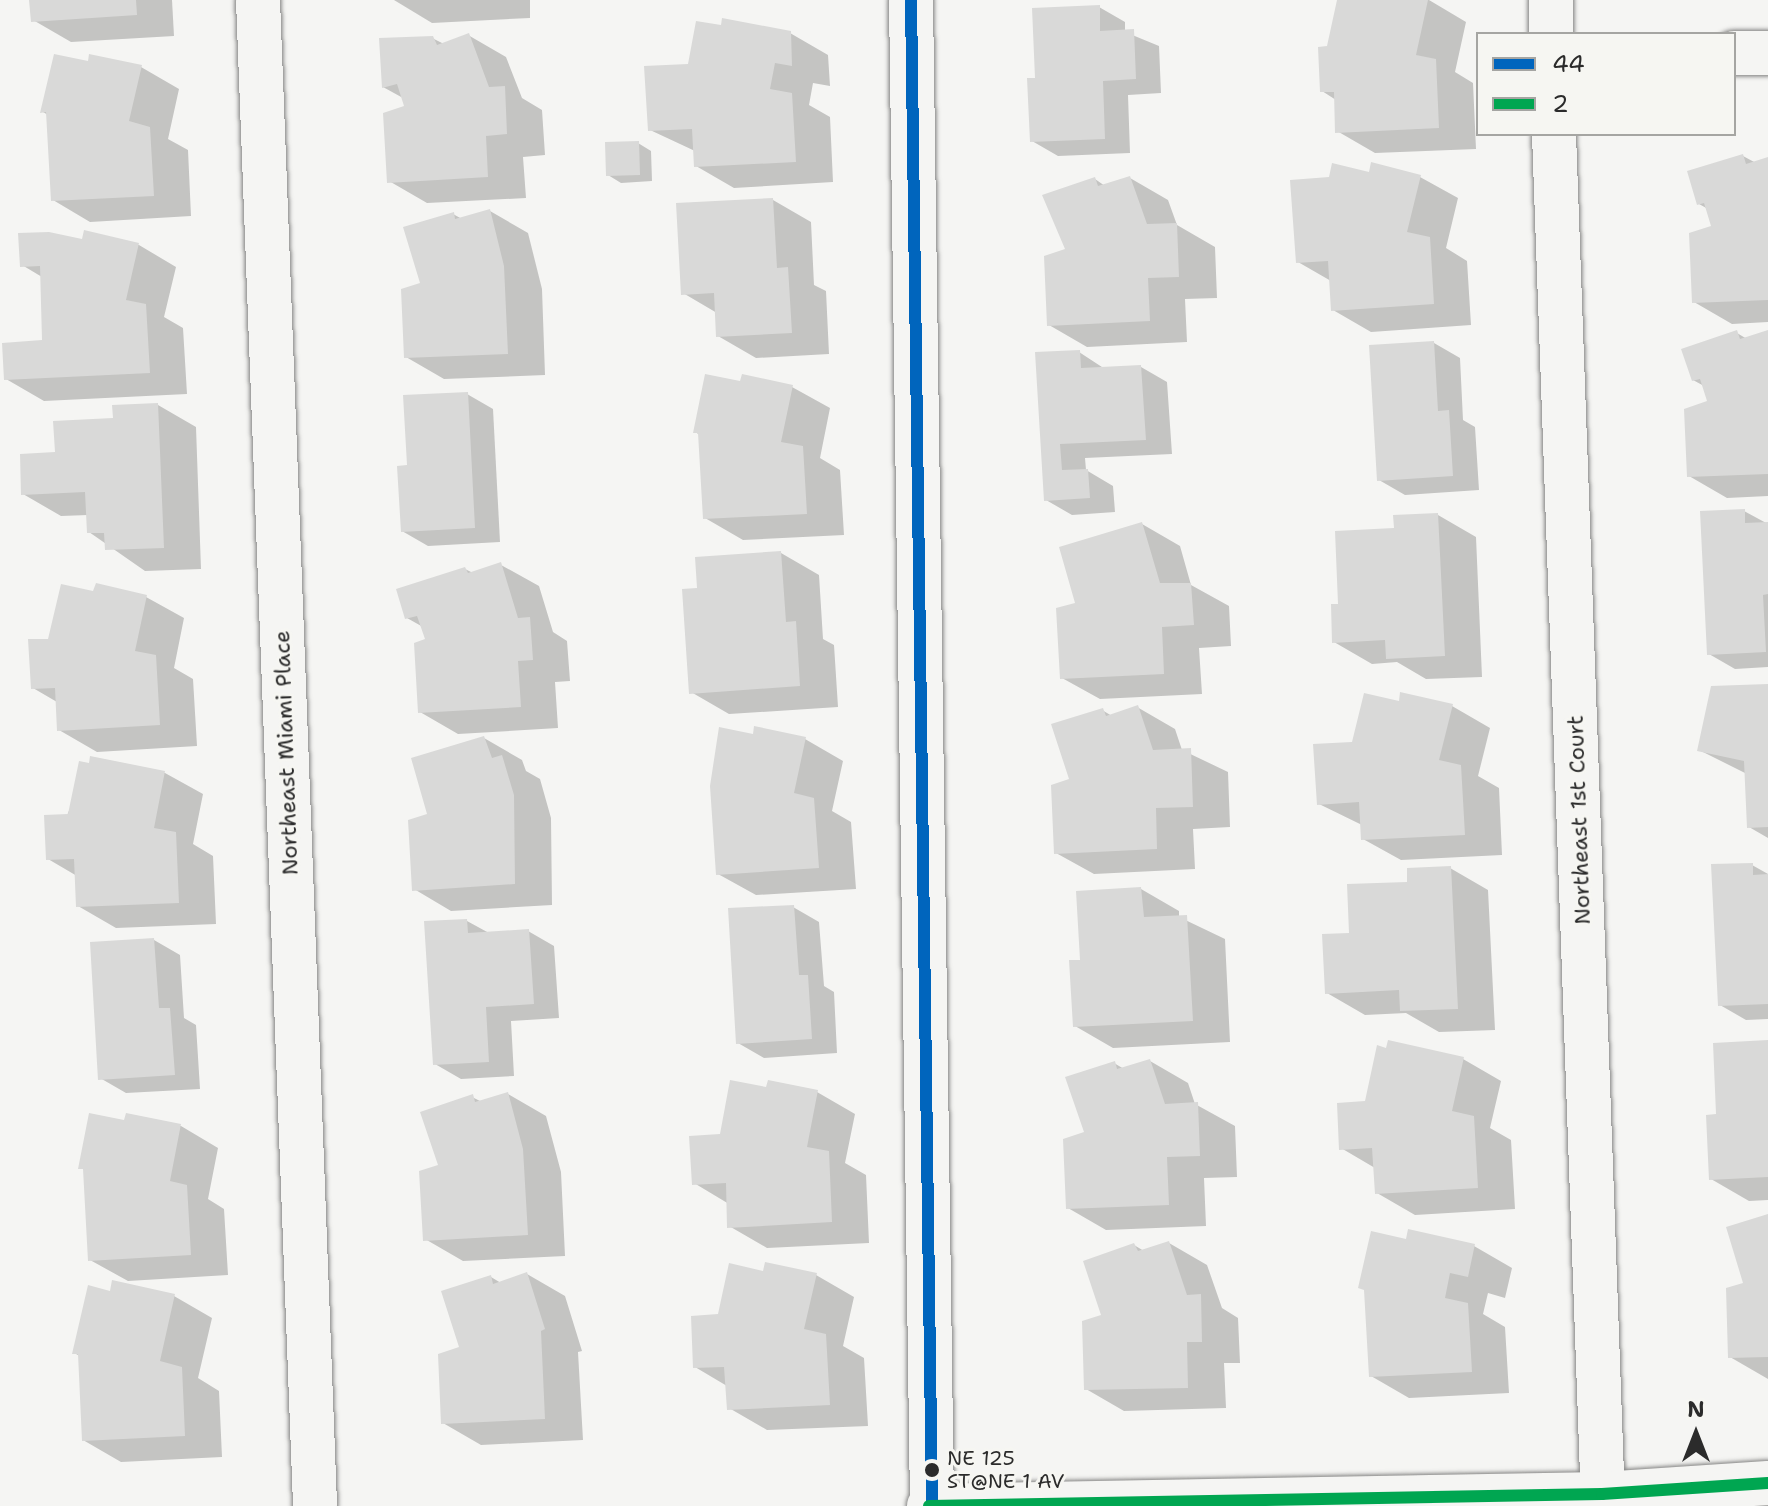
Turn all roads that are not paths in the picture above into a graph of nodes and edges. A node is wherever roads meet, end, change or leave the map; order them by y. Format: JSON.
{"nodes":[{"id":1,"x":258,"y":0,"type":"edge"},
{"id":2,"x":911,"y":0,"type":"edge"},
{"id":3,"x":1551,"y":0,"type":"edge"},
{"id":4,"x":1551,"y":32,"type":"edge"},
{"id":5,"x":1736,"y":53,"type":"edge"},
{"id":6,"x":1768,"y":53,"type":"edge"},
{"id":7,"x":1554,"y":136,"type":"edge"},
{"id":8,"x":1768,"y":1483,"type":"edge"},
{"id":9,"x":1602,"y":1500,"type":"edge"},
{"id":10,"x":315,"y":1506,"type":"edge"},
{"id":11,"x":931,"y":1506,"type":"edge"}],
"edges":[{"from":1,"to":10,"type":"street","name":"Northeast Miami Place"},
{"from":2,"to":11,"type":"street"},
{"from":3,"to":4,"type":"street"},
{"from":5,"to":6,"type":"street"},
{"from":7,"to":9,"type":"street","name":"Northeast 1st Court"},
{"from":8,"to":9,"type":"street"},
{"from":9,"to":11,"type":"street"}]}
